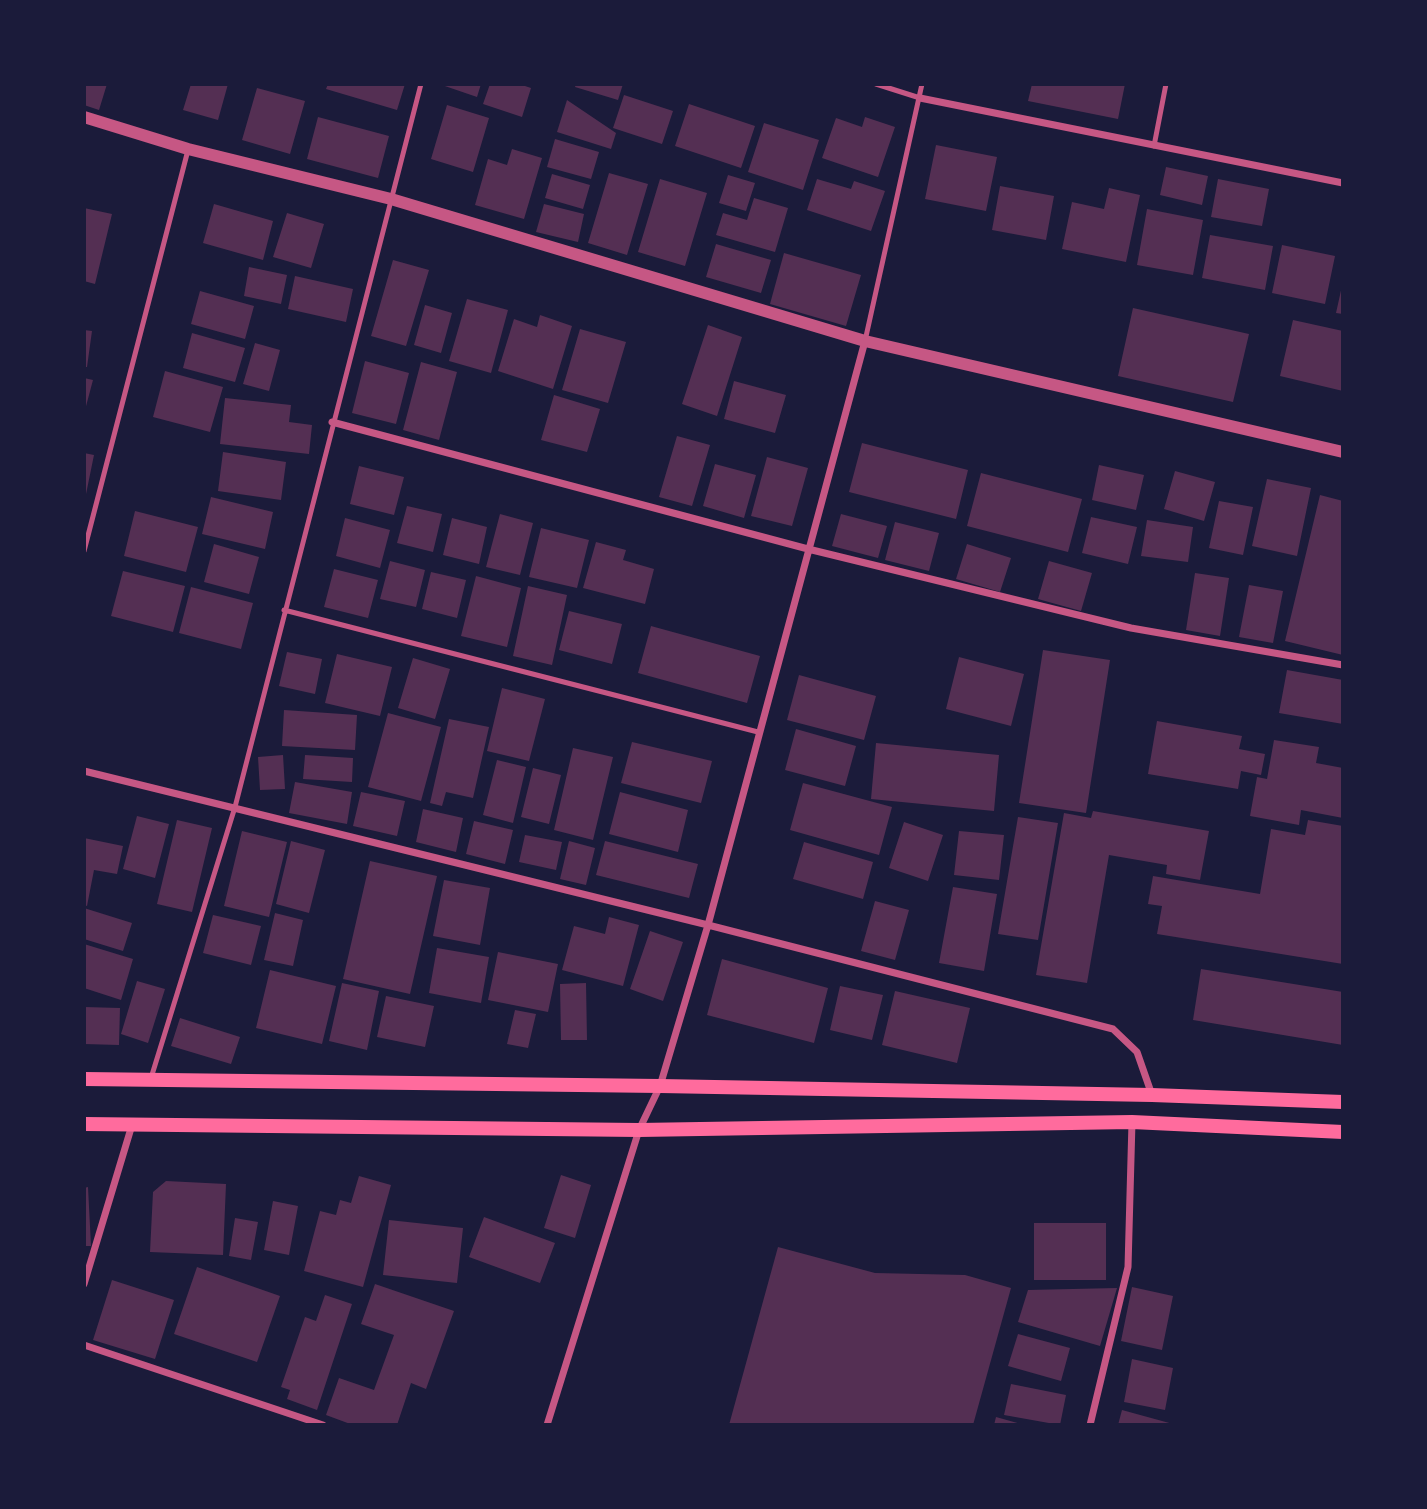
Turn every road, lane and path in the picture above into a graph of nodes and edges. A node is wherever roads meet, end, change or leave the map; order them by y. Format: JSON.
{"nodes":[{"id":1,"x":421,"y":84,"type":"edge"},
{"id":2,"x":876,"y":84,"type":"edge"},
{"id":3,"x":922,"y":84,"type":"edge"},
{"id":4,"x":1166,"y":84,"type":"edge"},
{"id":5,"x":920,"y":98,"type":"junction"},
{"id":6,"x":84,"y":117,"type":"edge"},
{"id":7,"x":1154,"y":146,"type":"junction"},
{"id":8,"x":188,"y":149,"type":"junction"},
{"id":9,"x":1343,"y":183,"type":"edge"},
{"id":10,"x":391,"y":199,"type":"junction"},
{"id":11,"x":864,"y":341,"type":"junction"},
{"id":12,"x":332,"y":422,"type":"junction"},
{"id":13,"x":1343,"y":452,"type":"edge"},
{"id":14,"x":808,"y":549,"type":"junction"},
{"id":15,"x":84,"y":551,"type":"edge"},
{"id":16,"x":284,"y":610,"type":"junction"},
{"id":17,"x":1343,"y":665,"type":"edge"},
{"id":18,"x":758,"y":732,"type":"junction"},
{"id":19,"x":84,"y":771,"type":"edge"},
{"id":20,"x":235,"y":807,"type":"junction"},
{"id":21,"x":708,"y":925,"type":"junction"},
{"id":22,"x":84,"y":1079,"type":"edge"},
{"id":23,"x":150,"y":1081,"type":"junction"},
{"id":24,"x":660,"y":1086,"type":"junction"},
{"id":25,"x":1152,"y":1096,"type":"junction"},
{"id":26,"x":1343,"y":1102,"type":"edge"},
{"id":27,"x":1132,"y":1122,"type":"junction"},
{"id":28,"x":84,"y":1124,"type":"edge"},
{"id":29,"x":132,"y":1125,"type":"junction"},
{"id":30,"x":639,"y":1130,"type":"junction"},
{"id":31,"x":1343,"y":1132,"type":"edge"},
{"id":32,"x":84,"y":1284,"type":"edge"},
{"id":33,"x":84,"y":1345,"type":"edge"},
{"id":34,"x":323,"y":1425,"type":"edge"},
{"id":35,"x":547,"y":1425,"type":"edge"},
{"id":36,"x":1090,"y":1425,"type":"edge"}],
"edges":[{"from":1,"to":10,"type":"lane"},
{"from":2,"to":5,"type":"lane"},
{"from":3,"to":5,"type":"lane"},
{"from":4,"to":7,"type":"lane"},
{"from":5,"to":7,"type":"street"},
{"from":5,"to":11,"type":"lane"},
{"from":6,"to":8,"type":"street"},
{"from":7,"to":9,"type":"street"},
{"from":8,"to":10,"type":"street"},
{"from":8,"to":15,"type":"lane"},
{"from":10,"to":11,"type":"street"},
{"from":10,"to":12,"type":"lane"},
{"from":11,"to":13,"type":"street"},
{"from":11,"to":14,"type":"street"},
{"from":12,"to":14,"type":"street"},
{"from":12,"to":16,"type":"lane"},
{"from":14,"to":17,"type":"street"},
{"from":14,"to":18,"type":"street"},
{"from":16,"to":18,"type":"lane"},
{"from":16,"to":20,"type":"lane"},
{"from":18,"to":21,"type":"street"},
{"from":19,"to":20,"type":"street"},
{"from":20,"to":21,"type":"street"},
{"from":20,"to":23,"type":"lane"},
{"from":21,"to":24,"type":"street"},
{"from":21,"to":25,"type":"street"},
{"from":22,"to":23,"type":"main road"},
{"from":23,"to":24,"type":"main road"},
{"from":24,"to":25,"type":"main road"},
{"from":24,"to":30,"type":"street"},
{"from":25,"to":26,"type":"main road"},
{"from":27,"to":30,"type":"main road"},
{"from":27,"to":31,"type":"main road"},
{"from":27,"to":36,"type":"street"},
{"from":28,"to":29,"type":"main road"},
{"from":29,"to":30,"type":"main road"},
{"from":29,"to":32,"type":"street"},
{"from":30,"to":35,"type":"street"},
{"from":33,"to":34,"type":"street"}]}
